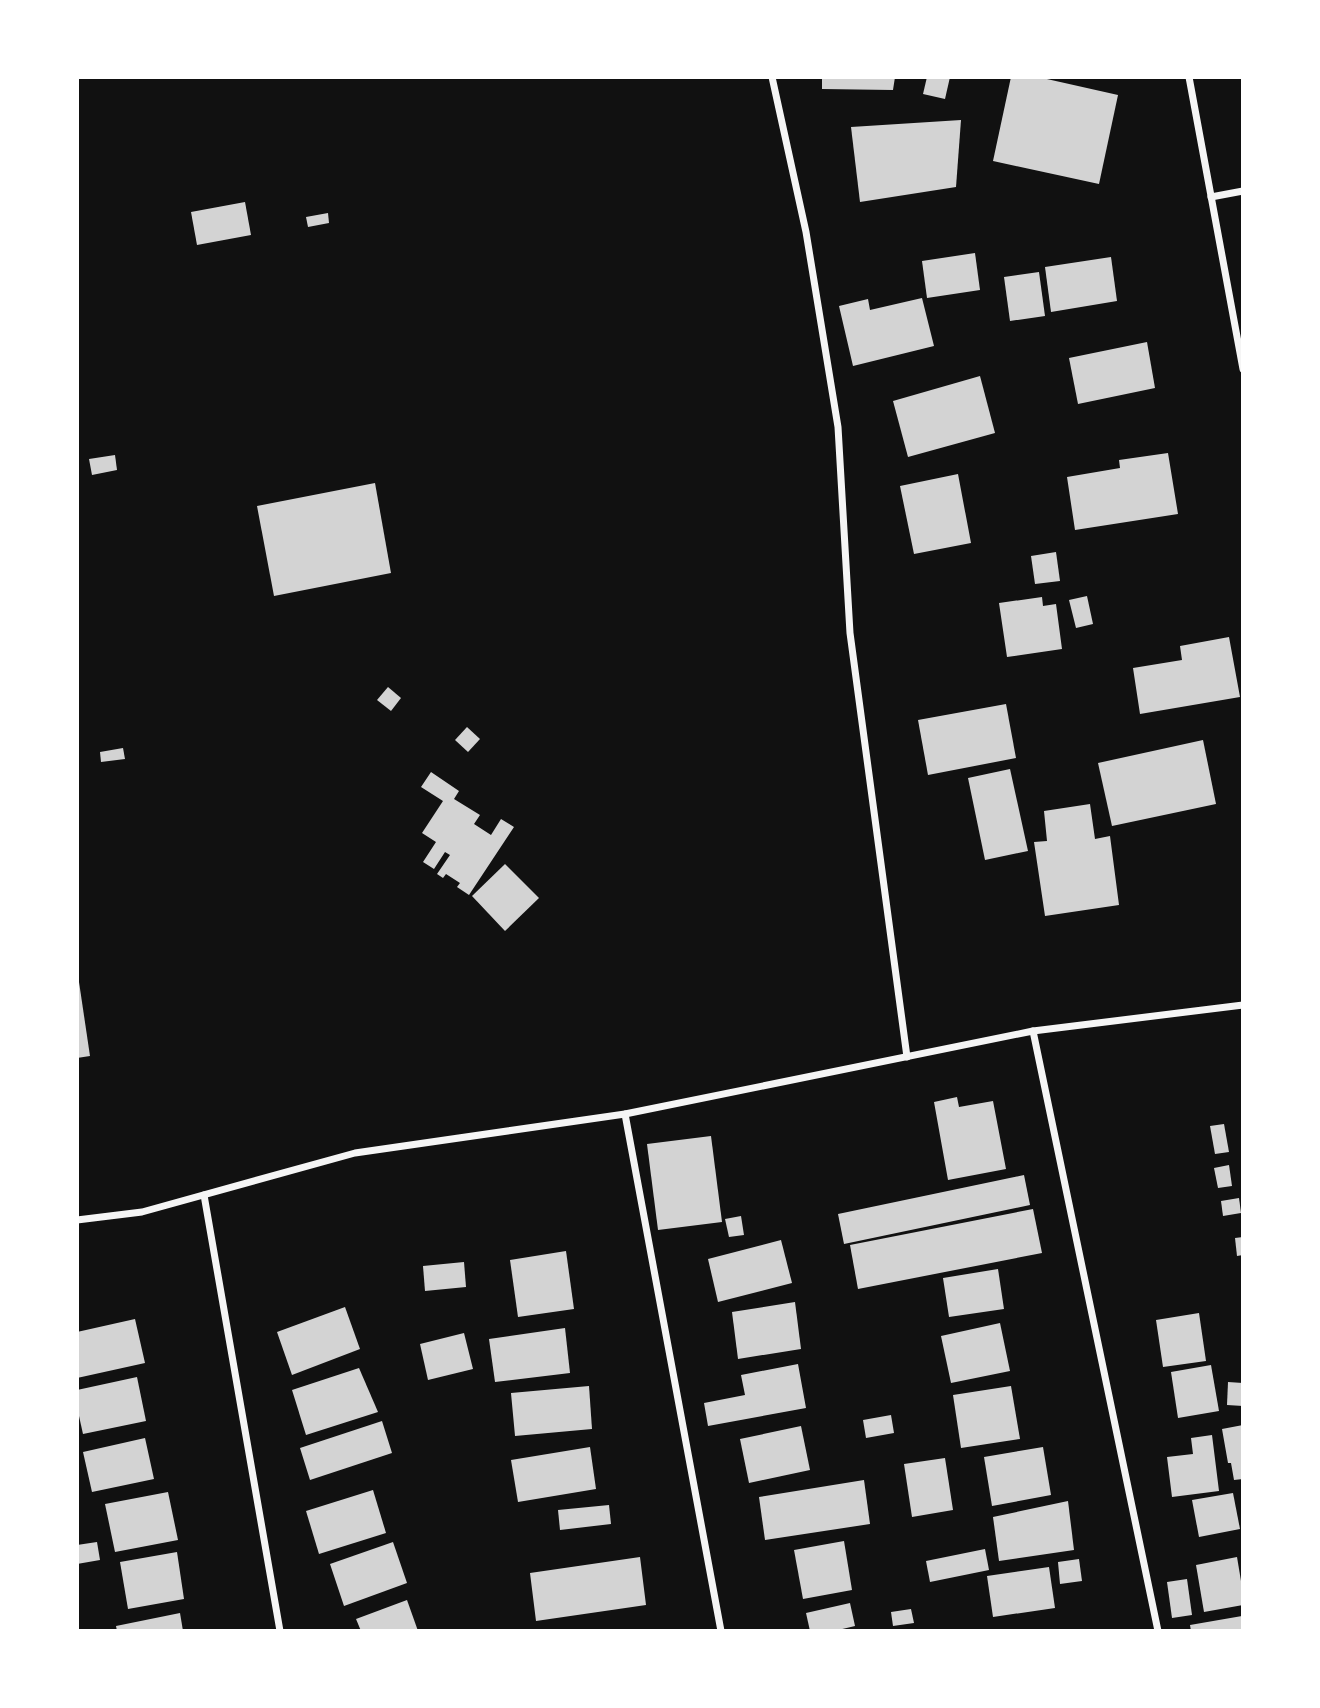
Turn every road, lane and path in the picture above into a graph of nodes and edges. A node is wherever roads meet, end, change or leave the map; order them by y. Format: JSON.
{"nodes":[{"id":1,"x":772,"y":77,"type":"edge"},
{"id":2,"x":1189,"y":77,"type":"edge"},
{"id":3,"x":1243,"y":191,"type":"edge"},
{"id":4,"x":1211,"y":197,"type":"junction"},
{"id":5,"x":1243,"y":369,"type":"edge"},
{"id":6,"x":1243,"y":1005,"type":"edge"},
{"id":7,"x":1033,"y":1031,"type":"junction"},
{"id":8,"x":906,"y":1057,"type":"junction"},
{"id":9,"x":625,"y":1114,"type":"junction"},
{"id":10,"x":204,"y":1195,"type":"junction"},
{"id":11,"x":77,"y":1220,"type":"edge"},
{"id":12,"x":280,"y":1631,"type":"edge"},
{"id":13,"x":721,"y":1631,"type":"edge"},
{"id":14,"x":1158,"y":1631,"type":"edge"}],
"edges":[{"from":1,"to":8,"type":"street"},
{"from":2,"to":4,"type":"street"},
{"from":3,"to":4,"type":"street"},
{"from":4,"to":5,"type":"street"},
{"from":6,"to":7,"type":"street"},
{"from":7,"to":8,"type":"street"},
{"from":7,"to":14,"type":"street"},
{"from":8,"to":9,"type":"street"},
{"from":9,"to":10,"type":"street"},
{"from":9,"to":13,"type":"street"},
{"from":10,"to":11,"type":"street"},
{"from":10,"to":12,"type":"street"}]}
